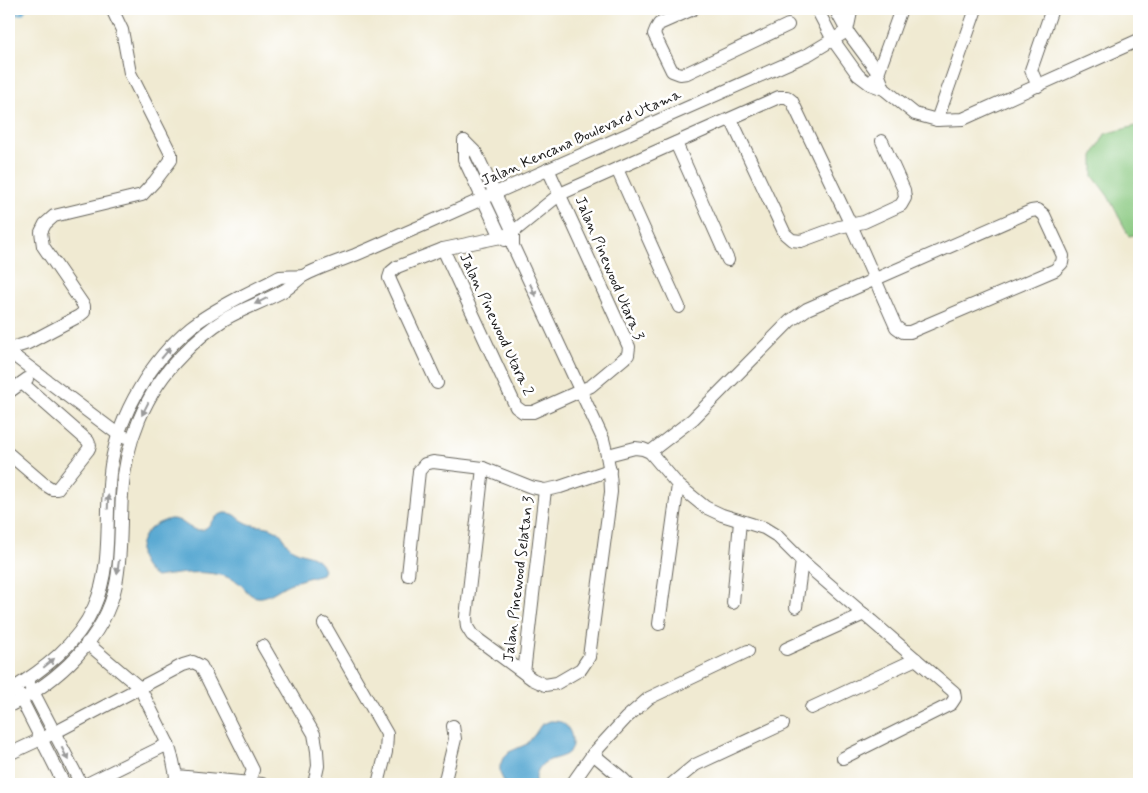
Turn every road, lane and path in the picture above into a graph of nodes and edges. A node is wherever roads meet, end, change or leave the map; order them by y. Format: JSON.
{"nodes":[{"id":1,"x":112,"y":9,"type":"edge"},
{"id":2,"x":693,"y":9,"type":"edge"},
{"id":3,"x":817,"y":9,"type":"edge"},
{"id":4,"x":835,"y":9,"type":"edge"},
{"id":5,"x":854,"y":9,"type":"edge"},
{"id":6,"x":901,"y":9,"type":"edge"},
{"id":7,"x":976,"y":9,"type":"edge"},
{"id":8,"x":1052,"y":9,"type":"edge"},
{"id":9,"x":788,"y":24,"type":"dead end"},
{"id":10,"x":847,"y":31,"type":"junction"},
{"id":11,"x":833,"y":40,"type":"junction"},
{"id":12,"x":1139,"y":40,"type":"edge"},
{"id":13,"x":878,"y":73,"type":"junction"},
{"id":14,"x":870,"y":84,"type":"junction"},
{"id":15,"x":1038,"y":86,"type":"junction"},
{"id":16,"x":884,"y":89,"type":"junction"},
{"id":17,"x":732,"y":118,"type":"junction"},
{"id":18,"x":937,"y":120,"type":"junction"},
{"id":19,"x":882,"y":141,"type":"dead end"},
{"id":20,"x":676,"y":143,"type":"junction"},
{"id":21,"x":548,"y":168,"type":"junction"},
{"id":22,"x":617,"y":170,"type":"junction"},
{"id":23,"x":560,"y":194,"type":"junction"},
{"id":24,"x":489,"y":196,"type":"junction"},
{"id":25,"x":851,"y":225,"type":"junction"},
{"id":26,"x":507,"y":234,"type":"junction"},
{"id":27,"x":443,"y":249,"type":"junction"},
{"id":28,"x":728,"y":260,"type":"dead end"},
{"id":29,"x":303,"y":276,"type":"junction"},
{"id":30,"x":875,"y":279,"type":"junction"},
{"id":31,"x":679,"y":307,"type":"dead end"},
{"id":32,"x":9,"y":350,"type":"edge"},
{"id":33,"x":36,"y":372,"type":"junction"},
{"id":34,"x":22,"y":383,"type":"junction"},
{"id":35,"x":437,"y":384,"type":"dead end"},
{"id":36,"x":580,"y":391,"type":"junction"},
{"id":37,"x":9,"y":392,"type":"edge"},
{"id":38,"x":119,"y":435,"type":"junction"},
{"id":39,"x":132,"y":439,"type":"junction"},
{"id":40,"x":650,"y":452,"type":"junction"},
{"id":41,"x":9,"y":454,"type":"edge"},
{"id":42,"x":608,"y":455,"type":"junction"},
{"id":43,"x":483,"y":468,"type":"junction"},
{"id":44,"x":610,"y":470,"type":"junction"},
{"id":45,"x":678,"y":485,"type":"junction"},
{"id":46,"x":545,"y":490,"type":"junction"},
{"id":47,"x":740,"y":521,"type":"junction"},
{"id":48,"x":802,"y":561,"type":"junction"},
{"id":49,"x":408,"y":575,"type":"dead end"},
{"id":50,"x":733,"y":603,"type":"dead end"},
{"id":51,"x":796,"y":607,"type":"dead end"},
{"id":52,"x":864,"y":614,"type":"junction"},
{"id":53,"x":324,"y":624,"type":"dead end"},
{"id":54,"x":658,"y":624,"type":"dead end"},
{"id":55,"x":87,"y":643,"type":"junction"},
{"id":56,"x":263,"y":646,"type":"dead end"},
{"id":57,"x":786,"y":649,"type":"dead end"},
{"id":58,"x":748,"y":651,"type":"dead end"},
{"id":59,"x":916,"y":658,"type":"junction"},
{"id":60,"x":524,"y":673,"type":"junction"},
{"id":61,"x":27,"y":680,"type":"junction"},
{"id":62,"x":140,"y":688,"type":"junction"},
{"id":63,"x":12,"y":689,"type":"edge"},
{"id":64,"x":33,"y":692,"type":"junction"},
{"id":65,"x":21,"y":699,"type":"junction"},
{"id":66,"x":9,"y":706,"type":"edge"},
{"id":67,"x":811,"y":708,"type":"dead end"},
{"id":68,"x":783,"y":724,"type":"dead end"},
{"id":69,"x":453,"y":726,"type":"dead end"},
{"id":70,"x":54,"y":733,"type":"junction"},
{"id":71,"x":41,"y":739,"type":"junction"},
{"id":72,"x":168,"y":744,"type":"junction"},
{"id":73,"x":9,"y":754,"type":"edge"},
{"id":74,"x":593,"y":754,"type":"junction"},
{"id":75,"x":843,"y":758,"type":"dead end"},
{"id":76,"x":175,"y":780,"type":"edge"},
{"id":77,"x":64,"y":784,"type":"edge"},
{"id":78,"x":81,"y":784,"type":"edge"},
{"id":79,"x":87,"y":784,"type":"edge"},
{"id":80,"x":248,"y":784,"type":"edge"},
{"id":81,"x":262,"y":784,"type":"edge"},
{"id":82,"x":314,"y":784,"type":"edge"},
{"id":83,"x":378,"y":784,"type":"edge"},
{"id":84,"x":444,"y":784,"type":"edge"},
{"id":85,"x":572,"y":784,"type":"edge"},
{"id":86,"x":628,"y":784,"type":"edge"},
{"id":87,"x":672,"y":784,"type":"edge"}],
"edges":[{"from":1,"to":32,"type":"street"},
{"from":2,"to":9,"type":"street"},
{"from":3,"to":11,"type":"street"},
{"from":4,"to":10,"type":"street"},
{"from":5,"to":10,"type":"street"},
{"from":6,"to":13,"type":"street"},
{"from":7,"to":18,"type":"street"},
{"from":8,"to":15,"type":"street"},
{"from":10,"to":11,"type":"street","name":"Jalan Kencana Boulevard Utama"},
{"from":10,"to":13,"type":"street"},
{"from":11,"to":14,"type":"street"},
{"from":11,"to":21,"type":"street","name":"Jalan Kencana Boulevard Utama"},
{"from":12,"to":15,"type":"street"},
{"from":13,"to":14,"type":"street"},
{"from":13,"to":16,"type":"street"},
{"from":14,"to":16,"type":"street"},
{"from":15,"to":18,"type":"street"},
{"from":16,"to":18,"type":"street"},
{"from":17,"to":20,"type":"street"},
{"from":17,"to":25,"type":"street"},
{"from":17,"to":25,"type":"street"},
{"from":19,"to":25,"type":"street"},
{"from":20,"to":22,"type":"street"},
{"from":20,"to":28,"type":"street"},
{"from":21,"to":23,"type":"street","name":"Jalan Pinewood Utara 3"},
{"from":21,"to":24,"type":"street","name":"Jalan Kencana Boulevard Utama"},
{"from":22,"to":23,"type":"street"},
{"from":22,"to":31,"type":"street"},
{"from":23,"to":26,"type":"street"},
{"from":23,"to":36,"type":"street","name":"Jalan Pinewood Utara 3"},
{"from":24,"to":26,"type":"street"},
{"from":24,"to":29,"type":"street","name":"Jalan Kencana Boulevard Utama"},
{"from":25,"to":30,"type":"street"},
{"from":26,"to":27,"type":"street"},
{"from":26,"to":36,"type":"street","one_way":true},
{"from":27,"to":35,"type":"street"},
{"from":27,"to":36,"type":"street","name":"Jalan Pinewood Utara 2"},
{"from":38,"to":29,"type":"street","name":"Jalan Kencana Boulevard Utama","one_way":true},
{"from":29,"to":39,"type":"street","name":"Jalan Kencana Boulevard Utama","one_way":true},
{"from":30,"to":30,"type":"street"},
{"from":30,"to":40,"type":"street"},
{"from":32,"to":33,"type":"street"},
{"from":33,"to":34,"type":"street"},
{"from":33,"to":38,"type":"street"},
{"from":34,"to":37,"type":"street"},
{"from":34,"to":41,"type":"street"},
{"from":36,"to":42,"type":"street"},
{"from":38,"to":39,"type":"street"},
{"from":61,"to":38,"type":"street","name":"Jalan Kencana Boulevard Utama","one_way":true},
{"from":39,"to":55,"type":"street","name":"Jalan Kencana Boulevard Utama","one_way":true},
{"from":40,"to":42,"type":"street"},
{"from":40,"to":45,"type":"street"},
{"from":42,"to":44,"type":"street"},
{"from":43,"to":46,"type":"street"},
{"from":43,"to":49,"type":"street"},
{"from":43,"to":60,"type":"street"},
{"from":44,"to":46,"type":"street"},
{"from":44,"to":60,"type":"street"},
{"from":45,"to":47,"type":"street"},
{"from":45,"to":54,"type":"street"},
{"from":46,"to":60,"type":"street","name":"Jalan Pinewood Selatan 3"},
{"from":47,"to":48,"type":"street"},
{"from":47,"to":50,"type":"street"},
{"from":48,"to":51,"type":"street"},
{"from":48,"to":52,"type":"street"},
{"from":52,"to":57,"type":"street"},
{"from":52,"to":59,"type":"street"},
{"from":53,"to":83,"type":"street"},
{"from":55,"to":62,"type":"street"},
{"from":55,"to":64,"type":"street","name":"Jalan Kencana Boulevard Utama"},
{"from":56,"to":82,"type":"street"},
{"from":58,"to":74,"type":"street"},
{"from":59,"to":67,"type":"street"},
{"from":59,"to":75,"type":"street"},
{"from":61,"to":63,"type":"street","name":"Jalan Kencana Boulevard Utama"},
{"from":61,"to":64,"type":"street"},
{"from":62,"to":70,"type":"street"},
{"from":62,"to":72,"type":"street"},
{"from":62,"to":80,"type":"street"},
{"from":63,"to":65,"type":"street"},
{"from":64,"to":65,"type":"street","name":"Jalan Kencana Boulevard Utama"},
{"from":64,"to":70,"type":"street"},
{"from":65,"to":66,"type":"street","name":"Jalan Kencana Boulevard Utama"},
{"from":65,"to":71,"type":"street"},
{"from":68,"to":87,"type":"street"},
{"from":69,"to":84,"type":"street"},
{"from":70,"to":71,"type":"street"},
{"from":70,"to":78,"type":"street","one_way":true},
{"from":71,"to":73,"type":"street"},
{"from":71,"to":77,"type":"street"},
{"from":72,"to":76,"type":"street"},
{"from":72,"to":79,"type":"street"},
{"from":74,"to":85,"type":"street"},
{"from":74,"to":86,"type":"street"},
{"from":76,"to":80,"type":"street"},
{"from":80,"to":81,"type":"street"}]}
